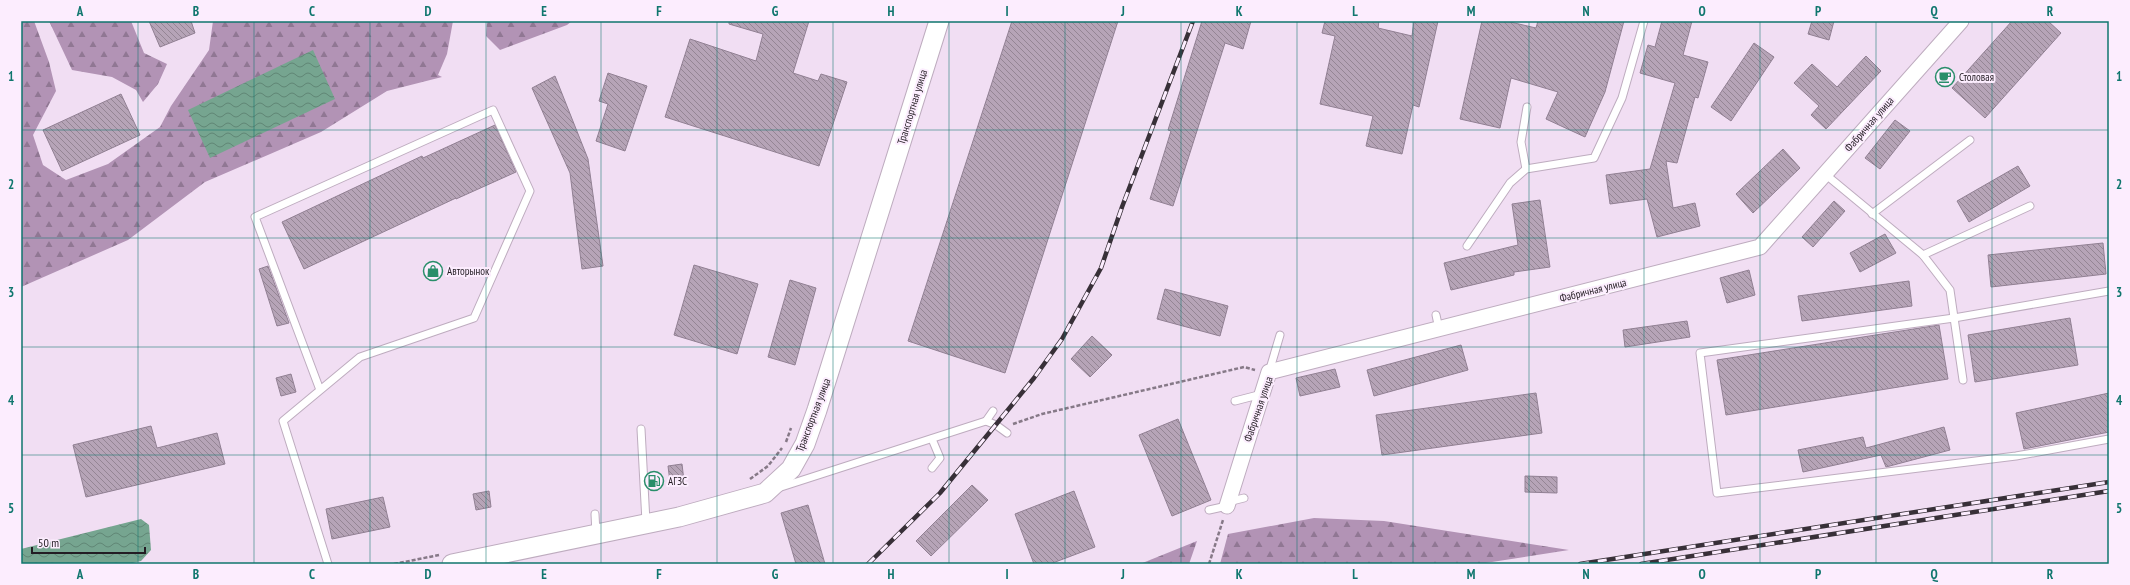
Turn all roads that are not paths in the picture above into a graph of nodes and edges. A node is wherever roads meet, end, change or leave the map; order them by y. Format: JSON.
{"nodes":[{"id":1,"x":939,"y":21,"type":"edge"},
{"id":2,"x":1644,"y":21,"type":"edge"},
{"id":3,"x":1961,"y":21,"type":"edge"},
{"id":4,"x":1527,"y":107,"type":"dead end"},
{"id":5,"x":1970,"y":140,"type":"dead end"},
{"id":6,"x":1526,"y":169,"type":"junction"},
{"id":7,"x":1825,"y":174,"type":"junction"},
{"id":8,"x":2030,"y":206,"type":"dead end"},
{"id":9,"x":1872,"y":214,"type":"junction"},
{"id":10,"x":1467,"y":246,"type":"dead end"},
{"id":11,"x":1923,"y":255,"type":"junction"},
{"id":12,"x":2109,"y":291,"type":"edge"},
{"id":13,"x":1954,"y":318,"type":"junction"},
{"id":14,"x":1280,"y":335,"type":"dead end"},
{"id":15,"x":1269,"y":372,"type":"junction"},
{"id":16,"x":1963,"y":380,"type":"dead end"},
{"id":17,"x":320,"y":390,"type":"junction"},
{"id":18,"x":1262,"y":394,"type":"junction"},
{"id":19,"x":1235,"y":401,"type":"dead end"},
{"id":20,"x":993,"y":411,"type":"dead end"},
{"id":21,"x":986,"y":421,"type":"junction"},
{"id":22,"x":641,"y":429,"type":"dead end"},
{"id":23,"x":1006,"y":432,"type":"road end"},
{"id":24,"x":932,"y":439,"type":"junction"},
{"id":25,"x":2109,"y":439,"type":"edge"},
{"id":26,"x":932,"y":468,"type":"dead end"},
{"id":27,"x":765,"y":493,"type":"junction"},
{"id":28,"x":1244,"y":498,"type":"dead end"},
{"id":29,"x":1228,"y":504,"type":"junction"},
{"id":30,"x":1209,"y":510,"type":"dead end"},
{"id":31,"x":595,"y":514,"type":"dead end"},
{"id":32,"x":646,"y":524,"type":"junction"},
{"id":33,"x":597,"y":538,"type":"junction"},
{"id":34,"x":446,"y":559,"type":"edge"},
{"id":35,"x":328,"y":564,"type":"edge"}],
"edges":[{"from":1,"to":27,"type":"street","name":"Транспортная улица"},
{"from":2,"to":6,"type":"lane"},
{"from":3,"to":7,"type":"street","name":"Фабричная улица"},
{"from":4,"to":6,"type":"lane"},
{"from":5,"to":9,"type":"lane"},
{"from":6,"to":10,"type":"lane"},
{"from":7,"to":9,"type":"lane"},
{"from":7,"to":15,"type":"street","name":"Фабричная улица"},
{"from":8,"to":11,"type":"lane"},
{"from":9,"to":11,"type":"lane"},
{"from":11,"to":13,"type":"lane"},
{"from":12,"to":13,"type":"lane"},
{"from":13,"to":16,"type":"lane"},
{"from":13,"to":25,"type":"lane"},
{"from":14,"to":15,"type":"lane"},
{"from":15,"to":18,"type":"street","name":"Фабричная улица"},
{"from":17,"to":17,"type":"lane"},
{"from":17,"to":35,"type":"lane"},
{"from":18,"to":19,"type":"lane"},
{"from":18,"to":29,"type":"street","name":"Фабричная улица"},
{"from":20,"to":21,"type":"lane"},
{"from":21,"to":23,"type":"lane"},
{"from":21,"to":24,"type":"lane"},
{"from":22,"to":32,"type":"lane"},
{"from":24,"to":26,"type":"lane"},
{"from":24,"to":27,"type":"lane"},
{"from":27,"to":32,"type":"street","name":"Транспортная улица"},
{"from":28,"to":29,"type":"lane"},
{"from":29,"to":30,"type":"lane"},
{"from":31,"to":33,"type":"lane"},
{"from":32,"to":33,"type":"street","name":"Транспортная улица"},
{"from":33,"to":34,"type":"street","name":"Транспортная улица"}]}
